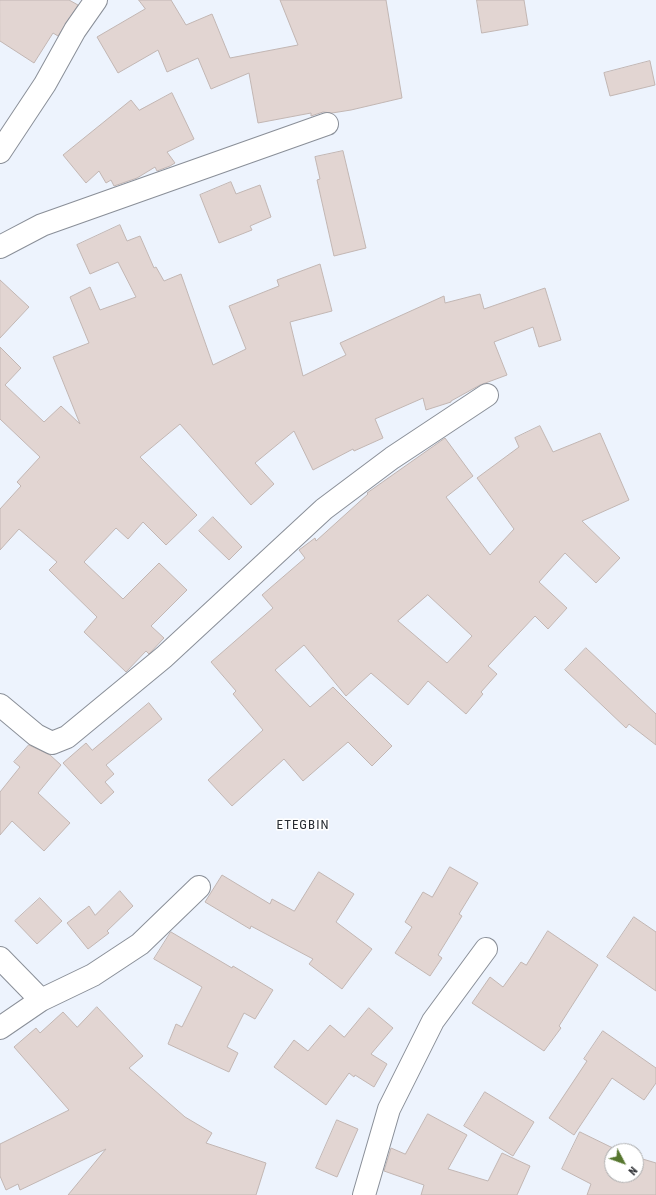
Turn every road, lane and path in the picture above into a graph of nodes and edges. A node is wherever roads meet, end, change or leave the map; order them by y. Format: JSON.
{"nodes":[{"id":1,"x":96,"y":0,"type":"edge"},
{"id":2,"x":327,"y":124,"type":"dead end"},
{"id":3,"x":0,"y":152,"type":"edge"},
{"id":4,"x":0,"y":246,"type":"edge"},
{"id":5,"x":487,"y":395,"type":"dead end"},
{"id":6,"x":0,"y":705,"type":"edge"},
{"id":7,"x":199,"y":887,"type":"dead end"},
{"id":8,"x":486,"y":949,"type":"dead end"},
{"id":9,"x":0,"y":958,"type":"edge"},
{"id":10,"x":41,"y":1000,"type":"junction"},
{"id":11,"x":0,"y":1028,"type":"edge"},
{"id":12,"x":364,"y":1195,"type":"edge"}],
"edges":[{"from":1,"to":3,"type":"street"},
{"from":2,"to":4,"type":"street"},
{"from":5,"to":6,"type":"street"},
{"from":7,"to":10,"type":"street"},
{"from":8,"to":12,"type":"street"},
{"from":9,"to":10,"type":"street"},
{"from":10,"to":11,"type":"street"}]}
